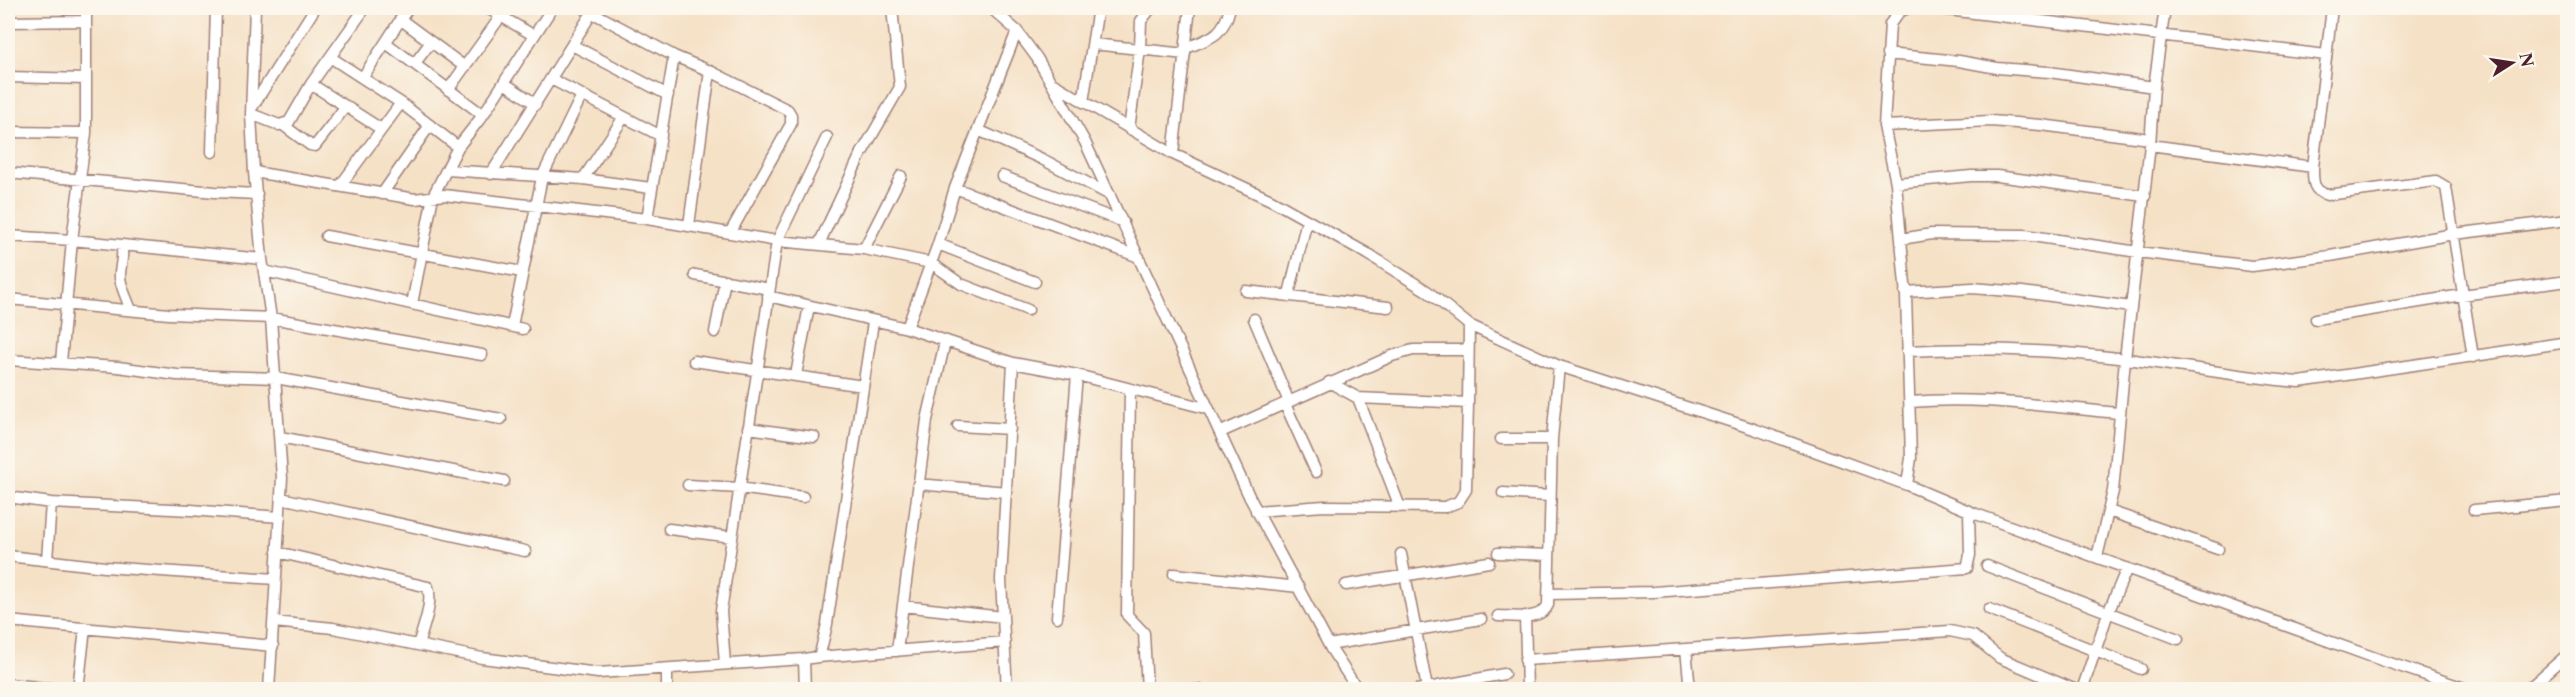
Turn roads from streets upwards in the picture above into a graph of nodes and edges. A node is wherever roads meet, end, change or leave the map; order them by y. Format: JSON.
{"nodes":[{"id":1,"x":86,"y":8,"type":"edge"},
{"id":2,"x":216,"y":8,"type":"edge"},
{"id":3,"x":255,"y":8,"type":"edge"},
{"id":4,"x":315,"y":8,"type":"edge"},
{"id":5,"x":365,"y":8,"type":"edge"},
{"id":6,"x":408,"y":8,"type":"edge"},
{"id":7,"x":487,"y":8,"type":"edge"},
{"id":8,"x":552,"y":8,"type":"edge"},
{"id":9,"x":892,"y":8,"type":"edge"},
{"id":10,"x":991,"y":8,"type":"edge"},
{"id":11,"x":1098,"y":8,"type":"edge"},
{"id":12,"x":1150,"y":8,"type":"edge"},
{"id":13,"x":1190,"y":8,"type":"edge"},
{"id":14,"x":1230,"y":8,"type":"edge"},
{"id":15,"x":1908,"y":8,"type":"edge"},
{"id":16,"x":1932,"y":8,"type":"edge"},
{"id":17,"x":2165,"y":8,"type":"edge"},
{"id":18,"x":2332,"y":8,"type":"edge"},
{"id":19,"x":589,"y":10,"type":"edge"},
{"id":20,"x":501,"y":16,"type":"junction"},
{"id":21,"x":400,"y":19,"type":"junction"},
{"id":22,"x":86,"y":21,"type":"junction"},
{"id":23,"x":8,"y":22,"type":"edge"},
{"id":24,"x":1017,"y":31,"type":"junction"},
{"id":25,"x":534,"y":35,"type":"junction"},
{"id":26,"x":2161,"y":35,"type":"junction"},
{"id":27,"x":431,"y":42,"type":"junction"},
{"id":28,"x":386,"y":44,"type":"junction"},
{"id":29,"x":1093,"y":44,"type":"junction"},
{"id":30,"x":572,"y":45,"type":"junction"},
{"id":31,"x":1140,"y":49,"type":"junction"},
{"id":32,"x":1185,"y":51,"type":"junction"},
{"id":33,"x":1887,"y":54,"type":"junction"},
{"id":34,"x":674,"y":56,"type":"junction"},
{"id":35,"x":2326,"y":56,"type":"junction"},
{"id":36,"x":330,"y":57,"type":"junction"},
{"id":37,"x":415,"y":63,"type":"junction"},
{"id":38,"x":465,"y":68,"type":"junction"},
{"id":39,"x":710,"y":71,"type":"junction"},
{"id":40,"x":8,"y":77,"type":"edge"},
{"id":41,"x":363,"y":77,"type":"junction"},
{"id":42,"x":86,"y":79,"type":"junction"},
{"id":43,"x":551,"y":79,"type":"junction"},
{"id":44,"x":504,"y":83,"type":"junction"},
{"id":45,"x":1052,"y":83,"type":"junction"},
{"id":46,"x":311,"y":84,"type":"junction"},
{"id":47,"x":2154,"y":87,"type":"junction"},
{"id":48,"x":448,"y":90,"type":"junction"},
{"id":49,"x":582,"y":95,"type":"junction"},
{"id":50,"x":668,"y":96,"type":"junction"},
{"id":51,"x":1083,"y":102,"type":"junction"},
{"id":52,"x":401,"y":103,"type":"junction"},
{"id":53,"x":536,"y":104,"type":"junction"},
{"id":54,"x":346,"y":106,"type":"junction"},
{"id":55,"x":251,"y":111,"type":"junction"},
{"id":56,"x":483,"y":115,"type":"junction"},
{"id":57,"x":624,"y":117,"type":"junction"},
{"id":58,"x":430,"y":125,"type":"junction"},
{"id":59,"x":283,"y":126,"type":"junction"},
{"id":60,"x":1884,"y":126,"type":"junction"},
{"id":61,"x":381,"y":129,"type":"junction"},
{"id":62,"x":1129,"y":129,"type":"junction"},
{"id":63,"x":978,"y":130,"type":"junction"},
{"id":64,"x":8,"y":132,"type":"edge"},
{"id":65,"x":86,"y":133,"type":"junction"},
{"id":66,"x":661,"y":136,"type":"junction"},
{"id":67,"x":827,"y":137,"type":"dead end"},
{"id":68,"x":2150,"y":142,"type":"junction"},
{"id":69,"x":458,"y":147,"type":"junction"},
{"id":70,"x":212,"y":152,"type":"dead end"},
{"id":71,"x":1173,"y":154,"type":"junction"},
{"id":72,"x":2313,"y":166,"type":"junction"},
{"id":73,"x":447,"y":170,"type":"junction"},
{"id":74,"x":254,"y":172,"type":"junction"},
{"id":75,"x":8,"y":173,"type":"edge"},
{"id":76,"x":491,"y":174,"type":"junction"},
{"id":77,"x":901,"y":176,"type":"dead end"},
{"id":78,"x":1002,"y":176,"type":"dead end"},
{"id":79,"x":542,"y":177,"type":"junction"},
{"id":80,"x":583,"y":178,"type":"junction"},
{"id":81,"x":80,"y":180,"type":"junction"},
{"id":82,"x":1896,"y":183,"type":"junction"},
{"id":83,"x":340,"y":186,"type":"junction"},
{"id":84,"x":651,"y":188,"type":"junction"},
{"id":85,"x":955,"y":188,"type":"junction"},
{"id":86,"x":257,"y":194,"type":"junction"},
{"id":87,"x":382,"y":194,"type":"junction"},
{"id":88,"x":432,"y":196,"type":"junction"},
{"id":89,"x":1111,"y":196,"type":"junction"},
{"id":90,"x":2145,"y":196,"type":"junction"},
{"id":91,"x":535,"y":205,"type":"junction"},
{"id":92,"x":647,"y":219,"type":"junction"},
{"id":93,"x":1307,"y":220,"type":"junction"},
{"id":94,"x":2568,"y":220,"type":"edge"},
{"id":95,"x":1123,"y":222,"type":"junction"},
{"id":96,"x":689,"y":225,"type":"junction"},
{"id":97,"x":730,"y":233,"type":"junction"},
{"id":98,"x":2454,"y":234,"type":"junction"},
{"id":99,"x":8,"y":236,"type":"edge"},
{"id":100,"x":326,"y":236,"type":"dead end"},
{"id":101,"x":1901,"y":239,"type":"junction"},
{"id":102,"x":72,"y":240,"type":"junction"},
{"id":103,"x":777,"y":241,"type":"junction"},
{"id":104,"x":819,"y":244,"type":"junction"},
{"id":105,"x":938,"y":244,"type":"junction"},
{"id":106,"x":121,"y":245,"type":"junction"},
{"id":107,"x":864,"y":249,"type":"junction"},
{"id":108,"x":2138,"y":252,"type":"junction"},
{"id":109,"x":420,"y":254,"type":"junction"},
{"id":110,"x":1139,"y":257,"type":"junction"},
{"id":111,"x":931,"y":263,"type":"junction"},
{"id":112,"x":263,"y":265,"type":"junction"},
{"id":113,"x":522,"y":272,"type":"junction"},
{"id":114,"x":695,"y":275,"type":"dead end"},
{"id":115,"x":725,"y":280,"type":"junction"},
{"id":116,"x":2568,"y":281,"type":"edge"},
{"id":117,"x":1035,"y":282,"type":"dead end"},
{"id":118,"x":1246,"y":291,"type":"dead end"},
{"id":119,"x":769,"y":292,"type":"junction"},
{"id":120,"x":1905,"y":292,"type":"junction"},
{"id":121,"x":1289,"y":294,"type":"junction"},
{"id":122,"x":2462,"y":295,"type":"junction"},
{"id":123,"x":8,"y":299,"type":"edge"},
{"id":124,"x":68,"y":304,"type":"junction"},
{"id":125,"x":412,"y":304,"type":"junction"},
{"id":126,"x":809,"y":306,"type":"junction"},
{"id":127,"x":2132,"y":307,"type":"junction"},
{"id":128,"x":1388,"y":308,"type":"dead end"},
{"id":129,"x":131,"y":310,"type":"junction"},
{"id":130,"x":1028,"y":310,"type":"dead end"},
{"id":131,"x":271,"y":318,"type":"junction"},
{"id":132,"x":2316,"y":319,"type":"dead end"},
{"id":133,"x":1254,"y":320,"type":"dead end"},
{"id":134,"x":873,"y":322,"type":"junction"},
{"id":135,"x":1469,"y":325,"type":"junction"},
{"id":136,"x":907,"y":328,"type":"junction"},
{"id":137,"x":715,"y":332,"type":"dead end"},
{"id":138,"x":945,"y":342,"type":"junction"},
{"id":139,"x":2568,"y":342,"type":"edge"},
{"id":140,"x":1467,"y":350,"type":"junction"},
{"id":141,"x":1907,"y":351,"type":"junction"},
{"id":142,"x":482,"y":355,"type":"dead end"},
{"id":143,"x":2473,"y":357,"type":"junction"},
{"id":144,"x":2125,"y":359,"type":"junction"},
{"id":145,"x":8,"y":360,"type":"edge"},
{"id":146,"x":694,"y":361,"type":"dead end"},
{"id":147,"x":61,"y":362,"type":"junction"},
{"id":148,"x":1013,"y":363,"type":"junction"},
{"id":149,"x":1558,"y":366,"type":"junction"},
{"id":150,"x":757,"y":369,"type":"junction"},
{"id":151,"x":796,"y":375,"type":"junction"},
{"id":152,"x":1077,"y":375,"type":"junction"},
{"id":153,"x":276,"y":378,"type":"junction"},
{"id":154,"x":1329,"y":382,"type":"junction"},
{"id":155,"x":863,"y":386,"type":"junction"},
{"id":156,"x":1130,"y":389,"type":"junction"},
{"id":157,"x":1358,"y":398,"type":"junction"},
{"id":158,"x":1910,"y":402,"type":"junction"},
{"id":159,"x":1287,"y":403,"type":"junction"},
{"id":160,"x":1468,"y":403,"type":"junction"},
{"id":161,"x":1209,"y":409,"type":"junction"},
{"id":162,"x":2120,"y":413,"type":"junction"},
{"id":163,"x":501,"y":419,"type":"dead end"},
{"id":164,"x":958,"y":426,"type":"dead end"},
{"id":165,"x":748,"y":428,"type":"junction"},
{"id":166,"x":1010,"y":429,"type":"junction"},
{"id":167,"x":1221,"y":432,"type":"junction"},
{"id":168,"x":280,"y":437,"type":"junction"},
{"id":169,"x":814,"y":437,"type":"dead end"},
{"id":170,"x":1552,"y":439,"type":"junction"},
{"id":171,"x":1501,"y":440,"type":"dead end"},
{"id":172,"x":1316,"y":472,"type":"dead end"},
{"id":173,"x":504,"y":482,"type":"dead end"},
{"id":174,"x":918,"y":484,"type":"junction"},
{"id":175,"x":688,"y":485,"type":"dead end"},
{"id":176,"x":1907,"y":485,"type":"junction"},
{"id":177,"x":739,"y":488,"type":"junction"},
{"id":178,"x":1007,"y":492,"type":"junction"},
{"id":179,"x":1503,"y":493,"type":"dead end"},
{"id":180,"x":1550,"y":496,"type":"junction"},
{"id":181,"x":8,"y":497,"type":"edge"},
{"id":182,"x":803,"y":497,"type":"dead end"},
{"id":183,"x":281,"y":498,"type":"junction"},
{"id":184,"x":2568,"y":501,"type":"edge"},
{"id":185,"x":51,"y":503,"type":"junction"},
{"id":186,"x":1400,"y":507,"type":"junction"},
{"id":187,"x":1256,"y":510,"type":"junction"},
{"id":188,"x":2474,"y":510,"type":"dead end"},
{"id":189,"x":1969,"y":511,"type":"junction"},
{"id":190,"x":2109,"y":511,"type":"junction"},
{"id":191,"x":280,"y":517,"type":"junction"},
{"id":192,"x":669,"y":529,"type":"dead end"},
{"id":193,"x":732,"y":537,"type":"junction"},
{"id":194,"x":2218,"y":549,"type":"dead end"},
{"id":195,"x":525,"y":551,"type":"dead end"},
{"id":196,"x":277,"y":552,"type":"junction"},
{"id":197,"x":1401,"y":554,"type":"dead end"},
{"id":198,"x":1498,"y":554,"type":"dead end"},
{"id":199,"x":1549,"y":555,"type":"junction"},
{"id":200,"x":8,"y":556,"type":"edge"},
{"id":201,"x":2097,"y":557,"type":"junction"},
{"id":202,"x":47,"y":560,"type":"junction"},
{"id":203,"x":1489,"y":562,"type":"dead end"},
{"id":204,"x":1987,"y":566,"type":"dead end"},
{"id":205,"x":2127,"y":568,"type":"junction"},
{"id":206,"x":1174,"y":574,"type":"dead end"},
{"id":207,"x":1406,"y":576,"type":"junction"},
{"id":208,"x":275,"y":579,"type":"junction"},
{"id":209,"x":1347,"y":585,"type":"dead end"},
{"id":210,"x":1299,"y":587,"type":"junction"},
{"id":211,"x":1549,"y":594,"type":"junction"},
{"id":212,"x":903,"y":606,"type":"junction"},
{"id":213,"x":1989,"y":609,"type":"dead end"},
{"id":214,"x":2108,"y":613,"type":"junction"},
{"id":215,"x":1498,"y":616,"type":"dead end"},
{"id":216,"x":1525,"y":616,"type":"junction"},
{"id":217,"x":1003,"y":617,"type":"junction"},
{"id":218,"x":1057,"y":617,"type":"dead end"},
{"id":219,"x":1481,"y":619,"type":"dead end"},
{"id":220,"x":8,"y":621,"type":"edge"},
{"id":221,"x":274,"y":622,"type":"junction"},
{"id":222,"x":85,"y":628,"type":"junction"},
{"id":223,"x":1416,"y":630,"type":"junction"},
{"id":224,"x":2178,"y":639,"type":"dead end"},
{"id":225,"x":1005,"y":642,"type":"junction"},
{"id":226,"x":418,"y":645,"type":"junction"},
{"id":227,"x":1329,"y":645,"type":"junction"},
{"id":228,"x":273,"y":646,"type":"junction"},
{"id":229,"x":1686,"y":649,"type":"junction"},
{"id":230,"x":897,"y":651,"type":"junction"},
{"id":231,"x":2094,"y":651,"type":"junction"},
{"id":232,"x":2568,"y":654,"type":"edge"},
{"id":233,"x":818,"y":657,"type":"junction"},
{"id":234,"x":804,"y":659,"type":"junction"},
{"id":235,"x":1525,"y":660,"type":"junction"},
{"id":236,"x":725,"y":664,"type":"junction"},
{"id":237,"x":2141,"y":669,"type":"dead end"},
{"id":238,"x":667,"y":670,"type":"junction"},
{"id":239,"x":1504,"y":674,"type":"dead end"},
{"id":240,"x":8,"y":684,"type":"edge"},
{"id":241,"x":1357,"y":689,"type":"edge"},
{"id":242,"x":1422,"y":689,"type":"edge"},
{"id":243,"x":69,"y":690,"type":"edge"},
{"id":244,"x":78,"y":690,"type":"edge"},
{"id":245,"x":269,"y":690,"type":"edge"},
{"id":246,"x":667,"y":690,"type":"edge"},
{"id":247,"x":805,"y":690,"type":"edge"},
{"id":248,"x":1008,"y":690,"type":"edge"},
{"id":249,"x":1147,"y":690,"type":"edge"},
{"id":250,"x":1182,"y":690,"type":"edge"},
{"id":251,"x":1200,"y":690,"type":"edge"},
{"id":252,"x":1236,"y":690,"type":"edge"},
{"id":253,"x":1527,"y":690,"type":"edge"},
{"id":254,"x":1690,"y":690,"type":"edge"},
{"id":255,"x":2076,"y":690,"type":"edge"},
{"id":256,"x":2082,"y":690,"type":"edge"},
{"id":257,"x":2470,"y":690,"type":"edge"},
{"id":258,"x":2527,"y":690,"type":"edge"}],
"edges":[{"from":1,"to":22,"type":"street"},
{"from":2,"to":70,"type":"street"},
{"from":3,"to":55,"type":"street"},
{"from":4,"to":55,"type":"street"},
{"from":5,"to":36,"type":"street"},
{"from":6,"to":21,"type":"street"},
{"from":7,"to":20,"type":"street"},
{"from":8,"to":25,"type":"street"},
{"from":9,"to":104,"type":"street"},
{"from":10,"to":24,"type":"street"},
{"from":11,"to":29,"type":"street"},
{"from":12,"to":31,"type":"street"},
{"from":13,"to":32,"type":"street"},
{"from":14,"to":32,"type":"street"},
{"from":15,"to":33,"type":"street"},
{"from":16,"to":26,"type":"street"},
{"from":17,"to":26,"type":"street"},
{"from":18,"to":35,"type":"street"},
{"from":19,"to":30,"type":"street"},
{"from":19,"to":34,"type":"street"},
{"from":20,"to":25,"type":"street"},
{"from":20,"to":38,"type":"street"},
{"from":21,"to":27,"type":"street"},
{"from":21,"to":28,"type":"street"},
{"from":22,"to":23,"type":"street"},
{"from":22,"to":42,"type":"street"},
{"from":24,"to":45,"type":"street"},
{"from":24,"to":63,"type":"street"},
{"from":25,"to":44,"type":"street"},
{"from":26,"to":35,"type":"street"},
{"from":26,"to":47,"type":"street"},
{"from":27,"to":37,"type":"street"},
{"from":27,"to":38,"type":"street"},
{"from":28,"to":37,"type":"street"},
{"from":28,"to":41,"type":"street"},
{"from":29,"to":31,"type":"street"},
{"from":29,"to":51,"type":"street"},
{"from":30,"to":43,"type":"street"},
{"from":30,"to":50,"type":"street"},
{"from":31,"to":32,"type":"street"},
{"from":31,"to":62,"type":"street"},
{"from":32,"to":71,"type":"street"},
{"from":33,"to":47,"type":"street"},
{"from":33,"to":60,"type":"street"},
{"from":34,"to":39,"type":"street"},
{"from":34,"to":50,"type":"street"},
{"from":35,"to":72,"type":"street"},
{"from":36,"to":41,"type":"street"},
{"from":36,"to":46,"type":"street"},
{"from":37,"to":48,"type":"street"},
{"from":38,"to":48,"type":"street"},
{"from":39,"to":96,"type":"street"},
{"from":39,"to":97,"type":"street"},
{"from":40,"to":42,"type":"street"},
{"from":41,"to":52,"type":"street"},
{"from":42,"to":65,"type":"street"},
{"from":43,"to":49,"type":"street"},
{"from":43,"to":53,"type":"street"},
{"from":44,"to":53,"type":"street"},
{"from":44,"to":56,"type":"street"},
{"from":45,"to":51,"type":"street"},
{"from":45,"to":89,"type":"street"},
{"from":46,"to":54,"type":"street"},
{"from":46,"to":59,"type":"street"},
{"from":47,"to":68,"type":"street"},
{"from":48,"to":56,"type":"street"},
{"from":49,"to":57,"type":"street"},
{"from":49,"to":79,"type":"street"},
{"from":50,"to":66,"type":"street"},
{"from":51,"to":62,"type":"street"},
{"from":52,"to":58,"type":"street"},
{"from":52,"to":61,"type":"street"},
{"from":53,"to":76,"type":"street"},
{"from":54,"to":59,"type":"street"},
{"from":54,"to":61,"type":"street"},
{"from":55,"to":59,"type":"street"},
{"from":55,"to":74,"type":"street"},
{"from":56,"to":69,"type":"street"},
{"from":57,"to":66,"type":"street"},
{"from":57,"to":80,"type":"street"},
{"from":58,"to":69,"type":"street"},
{"from":58,"to":87,"type":"street"},
{"from":60,"to":68,"type":"street"},
{"from":60,"to":82,"type":"street"},
{"from":61,"to":83,"type":"street"},
{"from":62,"to":71,"type":"street"},
{"from":63,"to":85,"type":"street"},
{"from":63,"to":89,"type":"street"},
{"from":64,"to":65,"type":"street"},
{"from":65,"to":81,"type":"street"},
{"from":66,"to":84,"type":"street"},
{"from":67,"to":103,"type":"street"},
{"from":68,"to":72,"type":"street"},
{"from":68,"to":90,"type":"street"},
{"from":69,"to":73,"type":"street"},
{"from":71,"to":93,"type":"street"},
{"from":72,"to":98,"type":"street"},
{"from":73,"to":76,"type":"street"},
{"from":73,"to":88,"type":"street"},
{"from":74,"to":83,"type":"street"},
{"from":74,"to":86,"type":"street"},
{"from":75,"to":81,"type":"street"},
{"from":76,"to":79,"type":"street"},
{"from":77,"to":107,"type":"street"},
{"from":78,"to":95,"type":"street"},
{"from":79,"to":80,"type":"street"},
{"from":79,"to":91,"type":"street"},
{"from":80,"to":84,"type":"street"},
{"from":81,"to":86,"type":"street"},
{"from":81,"to":102,"type":"street"},
{"from":82,"to":90,"type":"street"},
{"from":82,"to":101,"type":"street"},
{"from":83,"to":87,"type":"street"},
{"from":84,"to":92,"type":"street"},
{"from":85,"to":105,"type":"street"},
{"from":85,"to":110,"type":"street"},
{"from":86,"to":112,"type":"street"},
{"from":87,"to":88,"type":"street"},
{"from":88,"to":91,"type":"street"},
{"from":88,"to":109,"type":"street"},
{"from":89,"to":95,"type":"street"},
{"from":90,"to":108,"type":"street"},
{"from":91,"to":92,"type":"street"},
{"from":91,"to":113,"type":"street"},
{"from":92,"to":96,"type":"street"},
{"from":93,"to":121,"type":"street"},
{"from":93,"to":135,"type":"street"},
{"from":94,"to":98,"type":"street"},
{"from":95,"to":110,"type":"street"},
{"from":96,"to":97,"type":"street"},
{"from":97,"to":103,"type":"street"},
{"from":98,"to":108,"type":"street"},
{"from":98,"to":122,"type":"street"},
{"from":99,"to":102,"type":"street"},
{"from":100,"to":109,"type":"street"},
{"from":101,"to":108,"type":"street"},
{"from":101,"to":120,"type":"street"},
{"from":102,"to":106,"type":"street"},
{"from":102,"to":124,"type":"street"},
{"from":103,"to":104,"type":"street"},
{"from":103,"to":119,"type":"street"},
{"from":104,"to":107,"type":"street"},
{"from":105,"to":111,"type":"street"},
{"from":105,"to":117,"type":"street"},
{"from":106,"to":112,"type":"street"},
{"from":106,"to":129,"type":"street"},
{"from":107,"to":111,"type":"street"},
{"from":108,"to":127,"type":"street"},
{"from":109,"to":113,"type":"street"},
{"from":109,"to":125,"type":"street"},
{"from":110,"to":161,"type":"street"},
{"from":111,"to":130,"type":"street"},
{"from":111,"to":136,"type":"street"},
{"from":112,"to":125,"type":"street"},
{"from":112,"to":131,"type":"street"},
{"from":113,"to":125,"type":"street"},
{"from":114,"to":115,"type":"street"},
{"from":115,"to":119,"type":"street"},
{"from":115,"to":137,"type":"street"},
{"from":116,"to":122,"type":"street"},
{"from":118,"to":121,"type":"street"},
{"from":119,"to":126,"type":"street"},
{"from":119,"to":150,"type":"street"},
{"from":120,"to":127,"type":"street"},
{"from":120,"to":141,"type":"street"},
{"from":121,"to":128,"type":"street"},
{"from":122,"to":132,"type":"street"},
{"from":122,"to":143,"type":"street"},
{"from":123,"to":124,"type":"street"},
{"from":124,"to":129,"type":"street"},
{"from":124,"to":147,"type":"street"},
{"from":126,"to":134,"type":"street"},
{"from":126,"to":151,"type":"street"},
{"from":127,"to":144,"type":"street"},
{"from":129,"to":131,"type":"street"},
{"from":131,"to":142,"type":"street"},
{"from":131,"to":153,"type":"street"},
{"from":133,"to":159,"type":"street"},
{"from":134,"to":136,"type":"street"},
{"from":134,"to":155,"type":"street"},
{"from":135,"to":140,"type":"street"},
{"from":135,"to":149,"type":"street"},
{"from":136,"to":138,"type":"street"},
{"from":138,"to":148,"type":"street"},
{"from":138,"to":174,"type":"street"},
{"from":139,"to":143,"type":"street"},
{"from":140,"to":154,"type":"street"},
{"from":140,"to":160,"type":"street"},
{"from":141,"to":144,"type":"street"},
{"from":141,"to":158,"type":"street"},
{"from":143,"to":144,"type":"street"},
{"from":144,"to":162,"type":"street"},
{"from":145,"to":147,"type":"street"},
{"from":146,"to":150,"type":"street"},
{"from":147,"to":153,"type":"street"},
{"from":148,"to":152,"type":"street"},
{"from":148,"to":166,"type":"street"},
{"from":149,"to":170,"type":"street"},
{"from":149,"to":176,"type":"street"},
{"from":150,"to":151,"type":"street"},
{"from":150,"to":165,"type":"street"},
{"from":151,"to":155,"type":"street"},
{"from":152,"to":156,"type":"street"},
{"from":152,"to":218,"type":"street"},
{"from":153,"to":163,"type":"street"},
{"from":153,"to":168,"type":"street"},
{"from":154,"to":157,"type":"street"},
{"from":154,"to":159,"type":"street"},
{"from":155,"to":233,"type":"street"},
{"from":156,"to":161,"type":"street"},
{"from":156,"to":249,"type":"street"},
{"from":157,"to":160,"type":"street"},
{"from":157,"to":186,"type":"street"},
{"from":158,"to":162,"type":"street"},
{"from":158,"to":176,"type":"street"},
{"from":159,"to":167,"type":"street"},
{"from":159,"to":172,"type":"street"},
{"from":160,"to":186,"type":"street"},
{"from":161,"to":167,"type":"street"},
{"from":162,"to":190,"type":"street"},
{"from":164,"to":166,"type":"street"},
{"from":165,"to":169,"type":"street"},
{"from":165,"to":177,"type":"street"},
{"from":166,"to":178,"type":"street"},
{"from":167,"to":187,"type":"street"},
{"from":168,"to":173,"type":"street"},
{"from":168,"to":183,"type":"street"},
{"from":170,"to":171,"type":"street"},
{"from":170,"to":180,"type":"street"},
{"from":174,"to":178,"type":"street"},
{"from":174,"to":212,"type":"street"},
{"from":175,"to":177,"type":"street"},
{"from":176,"to":189,"type":"street"},
{"from":177,"to":182,"type":"street"},
{"from":177,"to":193,"type":"street"},
{"from":178,"to":217,"type":"street"},
{"from":179,"to":180,"type":"street"},
{"from":180,"to":199,"type":"street"},
{"from":181,"to":185,"type":"street"},
{"from":183,"to":191,"type":"street"},
{"from":183,"to":195,"type":"street"},
{"from":184,"to":188,"type":"street"},
{"from":185,"to":191,"type":"street"},
{"from":185,"to":202,"type":"street"},
{"from":186,"to":187,"type":"street"},
{"from":187,"to":210,"type":"street"},
{"from":189,"to":201,"type":"street"},
{"from":189,"to":211,"type":"street"},
{"from":190,"to":194,"type":"street"},
{"from":190,"to":201,"type":"street"},
{"from":191,"to":196,"type":"street"},
{"from":192,"to":193,"type":"street"},
{"from":193,"to":236,"type":"street"},
{"from":196,"to":208,"type":"street"},
{"from":196,"to":226,"type":"street"},
{"from":197,"to":207,"type":"street"},
{"from":198,"to":199,"type":"street"},
{"from":199,"to":211,"type":"street"},
{"from":200,"to":202,"type":"street"},
{"from":201,"to":205,"type":"street"},
{"from":202,"to":208,"type":"street"},
{"from":203,"to":207,"type":"street"},
{"from":204,"to":214,"type":"street"},
{"from":205,"to":214,"type":"street"},
{"from":205,"to":257,"type":"street"},
{"from":206,"to":210,"type":"street"},
{"from":207,"to":209,"type":"street"},
{"from":207,"to":223,"type":"street"},
{"from":208,"to":221,"type":"street"},
{"from":210,"to":227,"type":"street"},
{"from":211,"to":216,"type":"street"},
{"from":212,"to":217,"type":"street"},
{"from":212,"to":230,"type":"street"},
{"from":213,"to":231,"type":"street"},
{"from":214,"to":224,"type":"street"},
{"from":214,"to":231,"type":"street"},
{"from":215,"to":216,"type":"street"},
{"from":216,"to":235,"type":"street"},
{"from":217,"to":225,"type":"street"},
{"from":219,"to":223,"type":"street"},
{"from":220,"to":222,"type":"street"},
{"from":221,"to":226,"type":"street"},
{"from":221,"to":228,"type":"street"},
{"from":222,"to":228,"type":"street"},
{"from":222,"to":244,"type":"street"},
{"from":223,"to":227,"type":"street"},
{"from":223,"to":242,"type":"street"},
{"from":225,"to":230,"type":"street"},
{"from":225,"to":248,"type":"street"},
{"from":226,"to":238,"type":"street"},
{"from":227,"to":241,"type":"street"},
{"from":228,"to":245,"type":"street"},
{"from":229,"to":235,"type":"street"},
{"from":229,"to":254,"type":"street"},
{"from":229,"to":255,"type":"street"},
{"from":230,"to":233,"type":"street"},
{"from":231,"to":237,"type":"street"},
{"from":231,"to":256,"type":"street"},
{"from":232,"to":258,"type":"street"},
{"from":233,"to":234,"type":"street"},
{"from":234,"to":236,"type":"street"},
{"from":234,"to":247,"type":"street"},
{"from":235,"to":253,"type":"street"},
{"from":236,"to":238,"type":"street"},
{"from":238,"to":246,"type":"street"},
{"from":239,"to":242,"type":"street"},
{"from":240,"to":243,"type":"street"},
{"from":241,"to":252,"type":"street"},
{"from":250,"to":251,"type":"street"}]}
